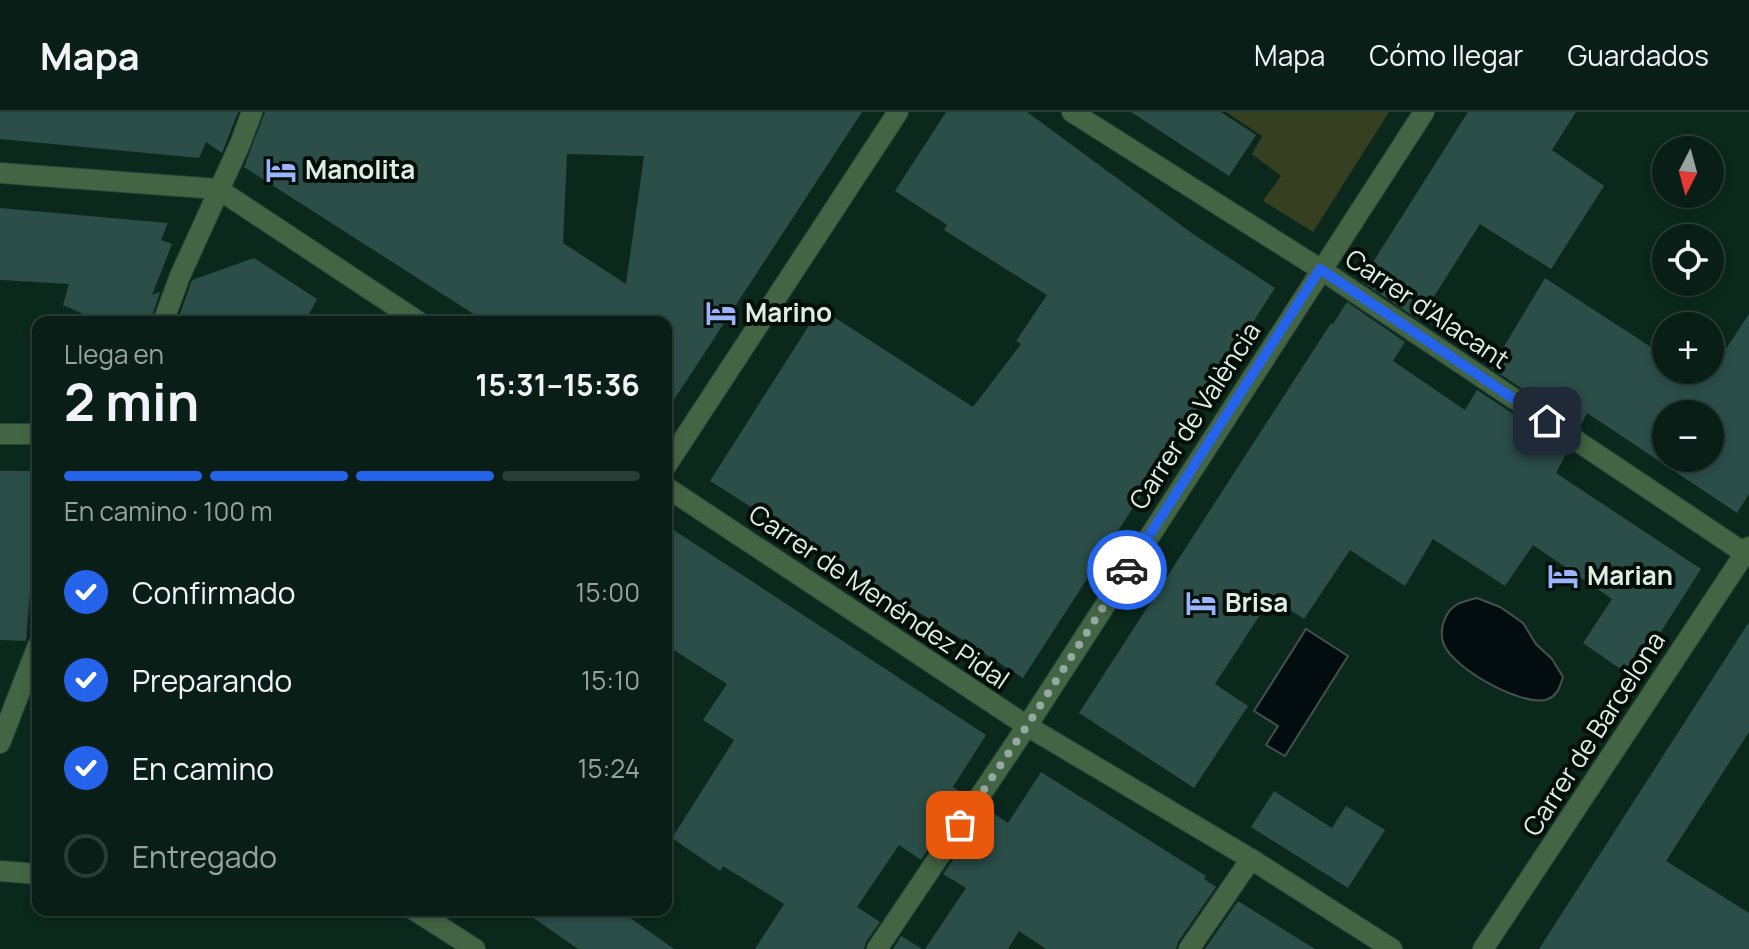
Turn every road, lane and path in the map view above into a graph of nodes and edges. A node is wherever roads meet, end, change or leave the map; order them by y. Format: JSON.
{"nodes":[{"id":1,"x":252,"y":112,"type":"edge"},
{"id":2,"x":898,"y":112,"type":"edge"},
{"id":3,"x":1072,"y":112,"type":"edge"},
{"id":4,"x":1424,"y":112,"type":"edge"},
{"id":5,"x":0,"y":173,"type":"edge"},
{"id":6,"x":218,"y":189,"type":"junction"},
{"id":7,"x":1320,"y":269,"type":"junction"},
{"id":8,"x":165,"y":316,"type":"edge"},
{"id":9,"x":410,"y":316,"type":"edge"},
{"id":10,"x":0,"y":434,"type":"edge"},
{"id":11,"x":32,"y":434,"type":"edge"},
{"id":12,"x":672,"y":457,"type":"edge"},
{"id":13,"x":672,"y":491,"type":"edge"},
{"id":14,"x":1748,"y":552,"type":"edge"},
{"id":15,"x":32,"y":660,"type":"edge"},
{"id":16,"x":1027,"y":726,"type":"junction"},
{"id":17,"x":0,"y":743,"type":"edge"},
{"id":18,"x":1251,"y":859,"type":"junction"},
{"id":19,"x":0,"y":871,"type":"edge"},
{"id":20,"x":32,"y":874,"type":"edge"},
{"id":21,"x":423,"y":916,"type":"edge"},
{"id":22,"x":475,"y":949,"type":"edge"},
{"id":23,"x":877,"y":949,"type":"edge"},
{"id":24,"x":1189,"y":949,"type":"edge"},
{"id":25,"x":1392,"y":949,"type":"edge"},
{"id":26,"x":1483,"y":949,"type":"edge"}],
"edges":[{"from":1,"to":6,"type":"street"},
{"from":2,"to":12,"type":"street"},
{"from":3,"to":7,"type":"street","name":"Carrer d'Alacant"},
{"from":4,"to":7,"type":"street","name":"Carrer de València"},
{"from":5,"to":6,"type":"street"},
{"from":6,"to":8,"type":"street"},
{"from":6,"to":9,"type":"street"},
{"from":7,"to":14,"type":"street","name":"Carrer d'Alacant"},
{"from":7,"to":16,"type":"street","name":"Carrer de València"},
{"from":10,"to":11,"type":"street"},
{"from":13,"to":16,"type":"street","name":"Carrer de Menéndez Pidal"},
{"from":14,"to":26,"type":"street","name":"Carrer de Barcelona"},
{"from":15,"to":17,"type":"street"},
{"from":16,"to":18,"type":"street","name":"Carrer de Menéndez Pidal"},
{"from":16,"to":23,"type":"street","name":"Carrer de València"},
{"from":18,"to":24,"type":"street"},
{"from":18,"to":25,"type":"street","name":"Carrer de Menéndez Pidal"},
{"from":19,"to":20,"type":"street"},
{"from":21,"to":22,"type":"street"}]}
